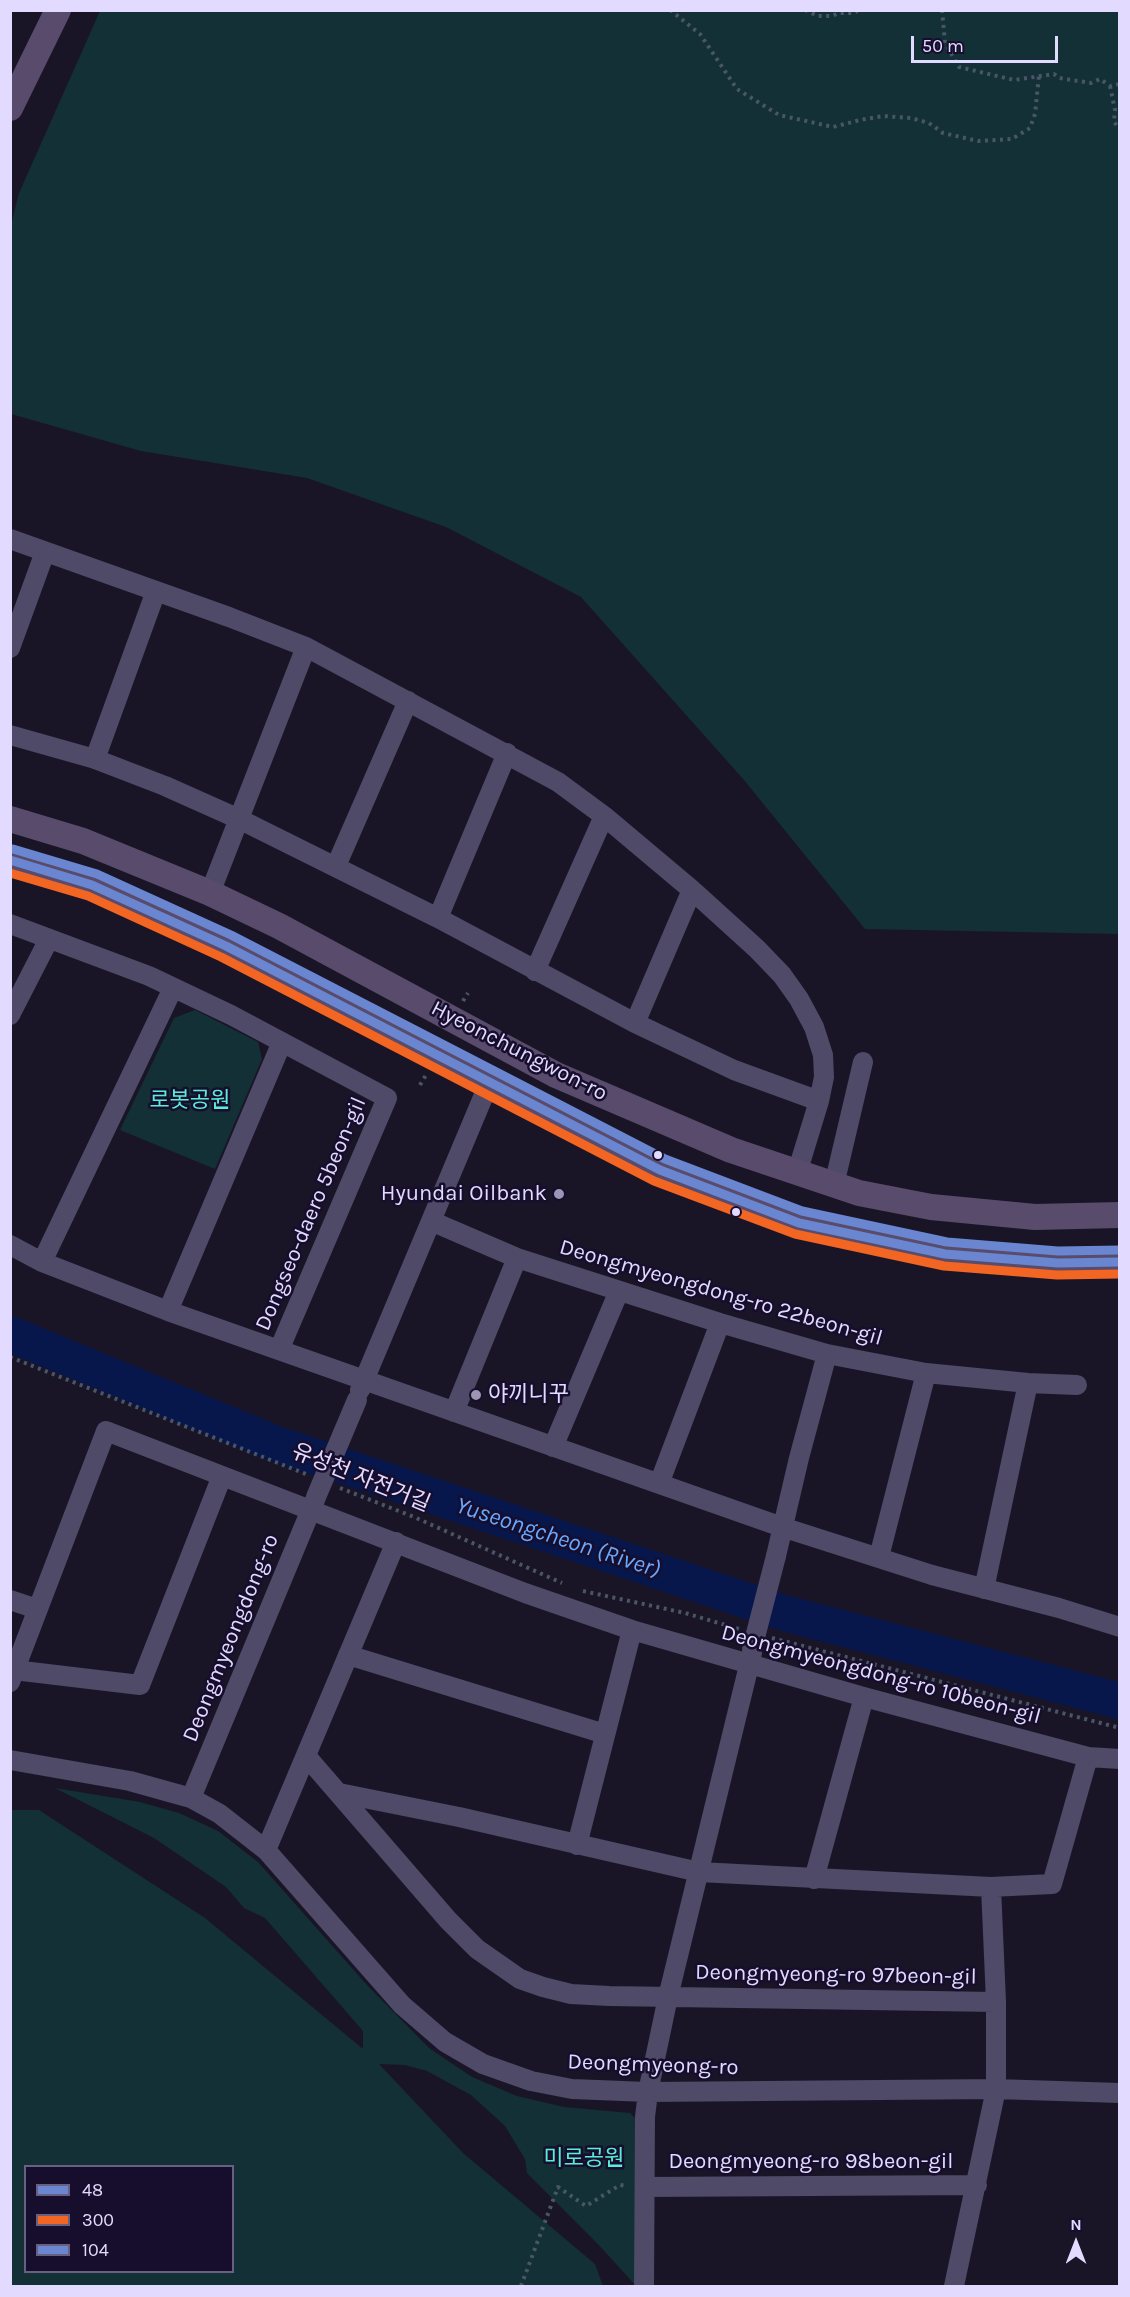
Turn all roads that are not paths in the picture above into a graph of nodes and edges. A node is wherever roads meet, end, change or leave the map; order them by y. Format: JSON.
{"nodes":[{"id":1,"x":58,"y":10,"type":"edge"},
{"id":2,"x":10,"y":108,"type":"edge"},
{"id":3,"x":10,"y":538,"type":"edge"},
{"id":4,"x":45,"y":552,"type":"junction"},
{"id":5,"x":156,"y":591,"type":"junction"},
{"id":6,"x":306,"y":647,"type":"junction"},
{"id":7,"x":10,"y":648,"type":"edge"},
{"id":8,"x":408,"y":700,"type":"junction"},
{"id":9,"x":10,"y":735,"type":"edge"},
{"id":10,"x":507,"y":753,"type":"junction"},
{"id":11,"x":95,"y":759,"type":"junction"},
{"id":12,"x":604,"y":816,"type":"junction"},
{"id":13,"x":10,"y":819,"type":"edge"},
{"id":14,"x":239,"y":819,"type":"junction"},
{"id":15,"x":10,"y":860,"type":"edge"},
{"id":16,"x":336,"y":866,"type":"junction"},
{"id":17,"x":692,"y":890,"type":"junction"},
{"id":18,"x":210,"y":893,"type":"junction"},
{"id":19,"x":438,"y":918,"type":"junction"},
{"id":20,"x":10,"y":924,"type":"edge"},
{"id":21,"x":49,"y":939,"type":"junction"},
{"id":22,"x":535,"y":971,"type":"junction"},
{"id":23,"x":173,"y":988,"type":"junction"},
{"id":24,"x":10,"y":1015,"type":"edge"},
{"id":25,"x":635,"y":1023,"type":"junction"},
{"id":26,"x":282,"y":1042,"type":"junction"},
{"id":27,"x":863,"y":1062,"type":"dead end"},
{"id":28,"x":489,"y":1083,"type":"junction"},
{"id":29,"x":819,"y":1101,"type":"junction"},
{"id":30,"x":797,"y":1173,"type":"junction"},
{"id":31,"x":834,"y":1185,"type":"junction"},
{"id":32,"x":1119,"y":1215,"type":"edge"},
{"id":33,"x":431,"y":1221,"type":"junction"},
{"id":34,"x":10,"y":1245,"type":"edge"},
{"id":35,"x":517,"y":1258,"type":"junction"},
{"id":36,"x":42,"y":1262,"type":"junction"},
{"id":37,"x":1119,"y":1262,"type":"edge"},
{"id":38,"x":619,"y":1291,"type":"junction"},
{"id":39,"x":168,"y":1311,"type":"junction"},
{"id":40,"x":720,"y":1323,"type":"junction"},
{"id":41,"x":279,"y":1350,"type":"junction"},
{"id":42,"x":827,"y":1354,"type":"junction"},
{"id":43,"x":926,"y":1373,"type":"junction"},
{"id":44,"x":364,"y":1380,"type":"junction"},
{"id":45,"x":1028,"y":1383,"type":"junction"},
{"id":46,"x":1077,"y":1385,"type":"dead end"},
{"id":47,"x":454,"y":1412,"type":"junction"},
{"id":48,"x":553,"y":1447,"type":"junction"},
{"id":49,"x":222,"y":1476,"type":"junction"},
{"id":50,"x":659,"y":1484,"type":"junction"},
{"id":51,"x":314,"y":1495,"type":"junction"},
{"id":52,"x":782,"y":1527,"type":"junction"},
{"id":53,"x":396,"y":1542,"type":"junction"},
{"id":54,"x":879,"y":1557,"type":"junction"},
{"id":55,"x":984,"y":1589,"type":"junction"},
{"id":56,"x":10,"y":1600,"type":"edge"},
{"id":57,"x":37,"y":1609,"type":"junction"},
{"id":58,"x":1119,"y":1628,"type":"edge"},
{"id":59,"x":632,"y":1630,"type":"junction"},
{"id":60,"x":750,"y":1649,"type":"junction"},
{"id":61,"x":348,"y":1655,"type":"junction"},
{"id":62,"x":12,"y":1676,"type":"edge"},
{"id":63,"x":864,"y":1697,"type":"junction"},
{"id":64,"x":605,"y":1734,"type":"junction"},
{"id":65,"x":1088,"y":1756,"type":"junction"},
{"id":66,"x":307,"y":1757,"type":"junction"},
{"id":67,"x":1119,"y":1759,"type":"edge"},
{"id":68,"x":10,"y":1760,"type":"edge"},
{"id":69,"x":339,"y":1794,"type":"junction"},
{"id":70,"x":191,"y":1798,"type":"junction"},
{"id":71,"x":577,"y":1845,"type":"junction"},
{"id":72,"x":266,"y":1850,"type":"junction"},
{"id":73,"x":699,"y":1872,"type":"junction"},
{"id":74,"x":814,"y":1879,"type":"junction"},
{"id":75,"x":991,"y":1887,"type":"junction"},
{"id":76,"x":668,"y":1997,"type":"junction"},
{"id":77,"x":996,"y":2002,"type":"junction"},
{"id":78,"x":996,"y":2089,"type":"junction"},
{"id":79,"x":648,"y":2092,"type":"junction"},
{"id":80,"x":1119,"y":2093,"type":"edge"},
{"id":81,"x":977,"y":2185,"type":"junction"},
{"id":82,"x":645,"y":2187,"type":"junction"},
{"id":83,"x":644,"y":2286,"type":"edge"},
{"id":84,"x":954,"y":2286,"type":"edge"}],
"edges":[{"from":1,"to":2,"type":"main road"},
{"from":3,"to":4,"type":"street"},
{"from":4,"to":5,"type":"street"},
{"from":4,"to":7,"type":"street"},
{"from":5,"to":6,"type":"street"},
{"from":5,"to":11,"type":"street"},
{"from":6,"to":8,"type":"street"},
{"from":6,"to":14,"type":"street"},
{"from":8,"to":10,"type":"street"},
{"from":8,"to":16,"type":"street"},
{"from":9,"to":11,"type":"street"},
{"from":10,"to":12,"type":"street"},
{"from":10,"to":19,"type":"street"},
{"from":11,"to":14,"type":"street"},
{"from":12,"to":17,"type":"street"},
{"from":12,"to":22,"type":"street"},
{"from":13,"to":18,"type":"main road","name":"Hyeonchungwon-ro"},
{"from":14,"to":16,"type":"street"},
{"from":14,"to":18,"type":"street"},
{"from":15,"to":28,"type":"main road","name":"Hyeonchungwon-ro"},
{"from":16,"to":19,"type":"street"},
{"from":17,"to":25,"type":"street"},
{"from":17,"to":29,"type":"street"},
{"from":18,"to":30,"type":"main road","name":"Hyeonchungwon-ro"},
{"from":19,"to":22,"type":"street"},
{"from":20,"to":21,"type":"street"},
{"from":21,"to":23,"type":"street"},
{"from":21,"to":24,"type":"street"},
{"from":22,"to":25,"type":"street"},
{"from":23,"to":26,"type":"street"},
{"from":23,"to":36,"type":"street"},
{"from":25,"to":29,"type":"street"},
{"from":26,"to":39,"type":"street"},
{"from":26,"to":41,"type":"street","name":"Dongseo-daero 5beon-gil"},
{"from":27,"to":31,"type":"street"},
{"from":28,"to":33,"type":"street"},
{"from":28,"to":37,"type":"main road","name":"Hyeonchungwon-ro"},
{"from":29,"to":30,"type":"street"},
{"from":30,"to":31,"type":"main road","name":"Hyeonchungwon-ro"},
{"from":31,"to":32,"type":"main road","name":"Hyeonchungwon-ro"},
{"from":33,"to":35,"type":"street","name":"Deongmyeongdong-ro 22beon-gil"},
{"from":33,"to":44,"type":"street"},
{"from":34,"to":36,"type":"street","name":"Dongseo-daero 5beon-gil"},
{"from":35,"to":38,"type":"street","name":"Deongmyeongdong-ro 22beon-gil"},
{"from":35,"to":47,"type":"street"},
{"from":36,"to":39,"type":"street","name":"Dongseo-daero 5beon-gil"},
{"from":38,"to":40,"type":"street","name":"Deongmyeongdong-ro 22beon-gil"},
{"from":38,"to":48,"type":"street"},
{"from":39,"to":41,"type":"street","name":"Dongseo-daero 5beon-gil"},
{"from":40,"to":42,"type":"street","name":"Deongmyeongdong-ro 22beon-gil"},
{"from":40,"to":50,"type":"street"},
{"from":41,"to":44,"type":"street","name":"Dongseo-daero 5beon-gil"},
{"from":42,"to":43,"type":"street","name":"Deongmyeongdong-ro 22beon-gil"},
{"from":42,"to":52,"type":"street"},
{"from":43,"to":45,"type":"street","name":"Deongmyeongdong-ro 22beon-gil"},
{"from":43,"to":54,"type":"street"},
{"from":44,"to":47,"type":"street","name":"Dongseo-daero 5beon-gil"},
{"from":44,"to":51,"type":"street","name":"Deongmyeongdong-ro","bridge":true},
{"from":45,"to":46,"type":"street","name":"Deongmyeongdong-ro 22beon-gil"},
{"from":45,"to":55,"type":"street"},
{"from":47,"to":48,"type":"street","name":"Dongseo-daero 5beon-gil"},
{"from":48,"to":50,"type":"street","name":"Dongseo-daero 5beon-gil"},
{"from":49,"to":51,"type":"street","name":"Deongmyeongdong-ro 10beon-gil"},
{"from":49,"to":57,"type":"street","name":"Deongmyeongdong-ro 10beon-gil"},
{"from":49,"to":62,"type":"street"},
{"from":50,"to":52,"type":"street","name":"Dongseo-daero 5beon-gil"},
{"from":51,"to":53,"type":"street","name":"Deongmyeongdong-ro 10beon-gil"},
{"from":51,"to":70,"type":"street","name":"Deongmyeongdong-ro"},
{"from":52,"to":54,"type":"street","name":"Dongseo-daero 5beon-gil"},
{"from":52,"to":60,"type":"street","name":"Deongmyeong-ro 97beon-gil","bridge":true},
{"from":53,"to":59,"type":"street","name":"Deongmyeongdong-ro 10beon-gil"},
{"from":53,"to":61,"type":"street"},
{"from":54,"to":55,"type":"street","name":"Dongseo-daero 5beon-gil"},
{"from":55,"to":58,"type":"street","name":"Dongseo-daero 5beon-gil"},
{"from":56,"to":57,"type":"street"},
{"from":57,"to":62,"type":"street"},
{"from":59,"to":60,"type":"street","name":"Deongmyeongdong-ro 10beon-gil"},
{"from":59,"to":64,"type":"street"},
{"from":60,"to":63,"type":"street","name":"Deongmyeongdong-ro 10beon-gil"},
{"from":60,"to":73,"type":"street","name":"Deongmyeong-ro 97beon-gil"},
{"from":61,"to":64,"type":"street"},
{"from":61,"to":66,"type":"street"},
{"from":63,"to":65,"type":"street","name":"Deongmyeongdong-ro 10beon-gil"},
{"from":63,"to":74,"type":"street"},
{"from":64,"to":71,"type":"street"},
{"from":65,"to":67,"type":"street","name":"Deongmyeongdong-ro 10beon-gil"},
{"from":65,"to":75,"type":"street"},
{"from":66,"to":69,"type":"street","name":"Deongmyeong-ro 97beon-gil"},
{"from":66,"to":72,"type":"street"},
{"from":68,"to":70,"type":"street","name":"Deongmyeong-ro"},
{"from":69,"to":71,"type":"street"},
{"from":69,"to":76,"type":"street","name":"Deongmyeong-ro 97beon-gil"},
{"from":70,"to":72,"type":"street","name":"Deongmyeong-ro"},
{"from":71,"to":73,"type":"street"},
{"from":72,"to":79,"type":"street","name":"Deongmyeong-ro"},
{"from":73,"to":74,"type":"street"},
{"from":73,"to":76,"type":"street","name":"Deongmyeong-ro 97beon-gil"},
{"from":74,"to":75,"type":"street"},
{"from":75,"to":77,"type":"street","name":"Deongmyeong-ro 97beon-gil"},
{"from":76,"to":77,"type":"street","name":"Deongmyeong-ro 97beon-gil"},
{"from":76,"to":79,"type":"street","name":"Deongmyeong-ro 97beon-gil"},
{"from":77,"to":78,"type":"street","name":"Deongmyeong-ro 98beon-gil"},
{"from":78,"to":79,"type":"street","name":"Deongmyeong-ro"},
{"from":78,"to":80,"type":"street","name":"Deongmyeong-ro"},
{"from":78,"to":81,"type":"street","name":"Deongmyeong-ro 98beon-gil"},
{"from":79,"to":82,"type":"street","name":"Deongmyeong-ro 98beon-gil"},
{"from":81,"to":82,"type":"street","name":"Deongmyeong-ro 98beon-gil"},
{"from":81,"to":84,"type":"street","name":"Deongmyeong-ro 98beon-gil"},
{"from":82,"to":83,"type":"street","name":"Deongmyeong-ro 98beon-gil"}]}
